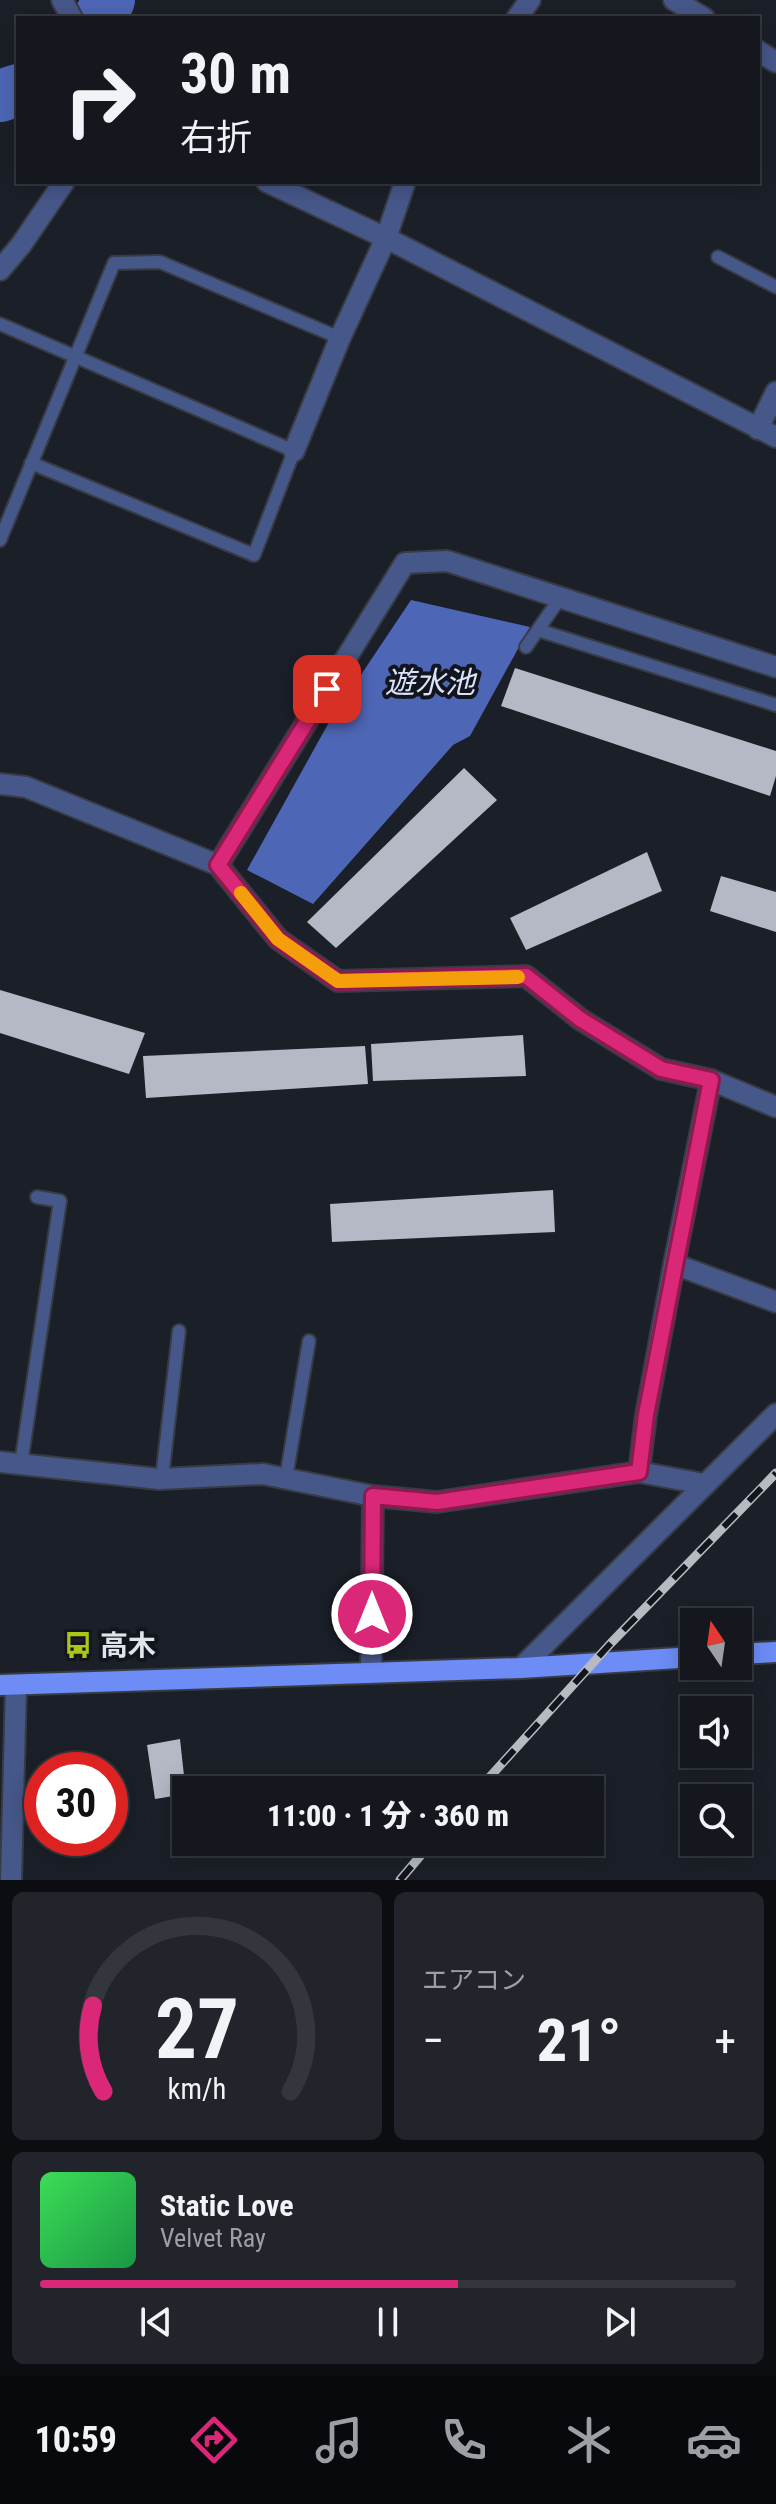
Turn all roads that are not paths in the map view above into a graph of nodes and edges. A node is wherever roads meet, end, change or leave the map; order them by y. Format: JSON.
{"nodes":[{"id":1,"x":674,"y":0,"type":"edge"},
{"id":2,"x":701,"y":16,"type":"edge"},
{"id":3,"x":62,"y":184,"type":"edge"},
{"id":4,"x":271,"y":184,"type":"edge"},
{"id":5,"x":404,"y":184,"type":"edge"},
{"id":6,"x":386,"y":238,"type":"junction"},
{"id":7,"x":10,"y":244,"type":"edge"},
{"id":8,"x":718,"y":257,"type":"dead end"},
{"id":9,"x":0,"y":270,"type":"edge"},
{"id":10,"x":776,"y":287,"type":"edge"},
{"id":11,"x":0,"y":324,"type":"edge"},
{"id":12,"x":340,"y":338,"type":"junction"},
{"id":13,"x":74,"y":356,"type":"junction"},
{"id":14,"x":776,"y":392,"type":"edge"},
{"id":15,"x":767,"y":433,"type":"edge"},
{"id":16,"x":294,"y":451,"type":"junction"},
{"id":17,"x":31,"y":463,"type":"junction"},
{"id":18,"x":0,"y":540,"type":"edge"},
{"id":19,"x":560,"y":598,"type":"junction"},
{"id":20,"x":538,"y":630,"type":"junction"},
{"id":21,"x":526,"y":647,"type":"dead end"},
{"id":22,"x":776,"y":667,"type":"edge"},
{"id":23,"x":776,"y":705,"type":"edge"},
{"id":24,"x":0,"y":784,"type":"edge"},
{"id":25,"x":218,"y":865,"type":"junction"},
{"id":26,"x":711,"y":1080,"type":"junction"},
{"id":27,"x":776,"y":1107,"type":"edge"},
{"id":28,"x":37,"y":1197,"type":"dead end"},
{"id":29,"x":674,"y":1264,"type":"junction"},
{"id":30,"x":776,"y":1302,"type":"edge"},
{"id":31,"x":179,"y":1331,"type":"dead end"},
{"id":32,"x":309,"y":1341,"type":"dead end"},
{"id":33,"x":776,"y":1414,"type":"edge"},
{"id":34,"x":0,"y":1462,"type":"edge"},
{"id":35,"x":21,"y":1464,"type":"junction"},
{"id":36,"x":639,"y":1472,"type":"junction"},
{"id":37,"x":162,"y":1478,"type":"junction"},
{"id":38,"x":286,"y":1478,"type":"junction"},
{"id":39,"x":704,"y":1484,"type":"junction"},
{"id":40,"x":373,"y":1496,"type":"junction"},
{"id":41,"x":776,"y":1652,"type":"edge"},
{"id":42,"x":752,"y":1653,"type":"edge"},
{"id":43,"x":680,"y":1658,"type":"edge"},
{"id":44,"x":521,"y":1668,"type":"junction"},
{"id":45,"x":371,"y":1673,"type":"junction"},
{"id":46,"x":8,"y":1685,"type":"edge"},
{"id":47,"x":11,"y":1880,"type":"edge"}],
"edges":[{"from":1,"to":2,"type":"street"},
{"from":3,"to":7,"type":"street"},
{"from":4,"to":6,"type":"street"},
{"from":5,"to":6,"type":"street"},
{"from":6,"to":12,"type":"street"},
{"from":6,"to":15,"type":"street"},
{"from":7,"to":9,"type":"street"},
{"from":8,"to":10,"type":"lane"},
{"from":11,"to":13,"type":"lane"},
{"from":12,"to":13,"type":"lane"},
{"from":12,"to":16,"type":"street"},
{"from":13,"to":16,"type":"lane"},
{"from":13,"to":17,"type":"lane"},
{"from":14,"to":15,"type":"street"},
{"from":16,"to":17,"type":"lane"},
{"from":17,"to":18,"type":"lane"},
{"from":19,"to":20,"type":"lane"},
{"from":19,"to":22,"type":"street"},
{"from":19,"to":25,"type":"street"},
{"from":20,"to":21,"type":"lane"},
{"from":20,"to":23,"type":"lane"},
{"from":24,"to":25,"type":"street"},
{"from":25,"to":26,"type":"street"},
{"from":26,"to":27,"type":"street"},
{"from":26,"to":29,"type":"street"},
{"from":28,"to":35,"type":"lane"},
{"from":29,"to":30,"type":"street"},
{"from":29,"to":36,"type":"street"},
{"from":31,"to":37,"type":"lane"},
{"from":32,"to":38,"type":"lane"},
{"from":33,"to":39,"type":"street"},
{"from":34,"to":35,"type":"street"},
{"from":35,"to":37,"type":"street"},
{"from":36,"to":39,"type":"street"},
{"from":36,"to":40,"type":"street"},
{"from":37,"to":38,"type":"street"},
{"from":38,"to":40,"type":"street"},
{"from":39,"to":44,"type":"street"},
{"from":40,"to":45,"type":"street"},
{"from":41,"to":42,"type":"main road"},
{"from":43,"to":44,"type":"main road"},
{"from":44,"to":45,"type":"main road"},
{"from":45,"to":46,"type":"main road"},
{"from":46,"to":47,"type":"street"}]}
